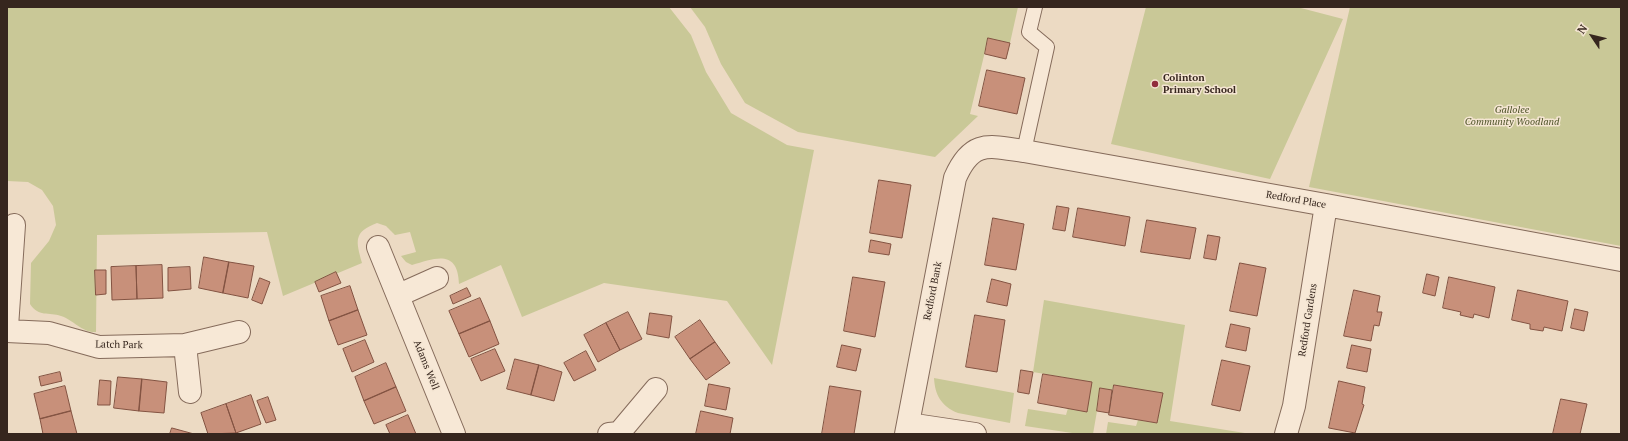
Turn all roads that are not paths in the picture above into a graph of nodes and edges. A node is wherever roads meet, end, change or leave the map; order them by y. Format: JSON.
{"nodes":[{"id":1,"x":1035,"y":7,"type":"edge"},
{"id":2,"x":1024,"y":151,"type":"junction"},
{"id":3,"x":971,"y":153,"type":"joint"},
{"id":4,"x":1326,"y":205,"type":"junction"},
{"id":5,"x":14,"y":225,"type":"dead end"},
{"id":6,"x":378,"y":247,"type":"dead end"},
{"id":7,"x":1621,"y":260,"type":"edge"},
{"id":8,"x":437,"y":278,"type":"dead end"},
{"id":9,"x":399,"y":295,"type":"junction"},
{"id":10,"x":7,"y":327,"type":"edge"},
{"id":11,"x":7,"y":331,"type":"edge"},
{"id":12,"x":239,"y":332,"type":"dead end"},
{"id":13,"x":185,"y":345,"type":"junction"},
{"id":14,"x":656,"y":389,"type":"dead end"},
{"id":15,"x":190,"y":392,"type":"dead end"},
{"id":16,"x":907,"y":429,"type":"edge"},
{"id":17,"x":454,"y":434,"type":"edge"},
{"id":18,"x":616,"y":434,"type":"edge"},
{"id":19,"x":975,"y":434,"type":"edge"},
{"id":20,"x":1286,"y":434,"type":"edge"}],
"edges":[{"from":1,"to":2,"type":"lane"},
{"from":2,"to":3,"type":"street","name":"Redford Place"},
{"from":2,"to":4,"type":"street","name":"Redford Place"},
{"from":3,"to":16,"type":"street","name":"Redford Bank"},
{"from":4,"to":7,"type":"street","name":"Redford Place"},
{"from":4,"to":20,"type":"street","name":"Redford Gardens"},
{"from":5,"to":10,"type":"street"},
{"from":6,"to":9,"type":"street","name":"Adams Well"},
{"from":8,"to":9,"type":"street"},
{"from":9,"to":17,"type":"street","name":"Adams Well"},
{"from":11,"to":13,"type":"street","name":"Latch Park"},
{"from":12,"to":13,"type":"street","name":"Latch Park"},
{"from":13,"to":15,"type":"street"},
{"from":14,"to":18,"type":"street"},
{"from":16,"to":19,"type":"street"}]}
